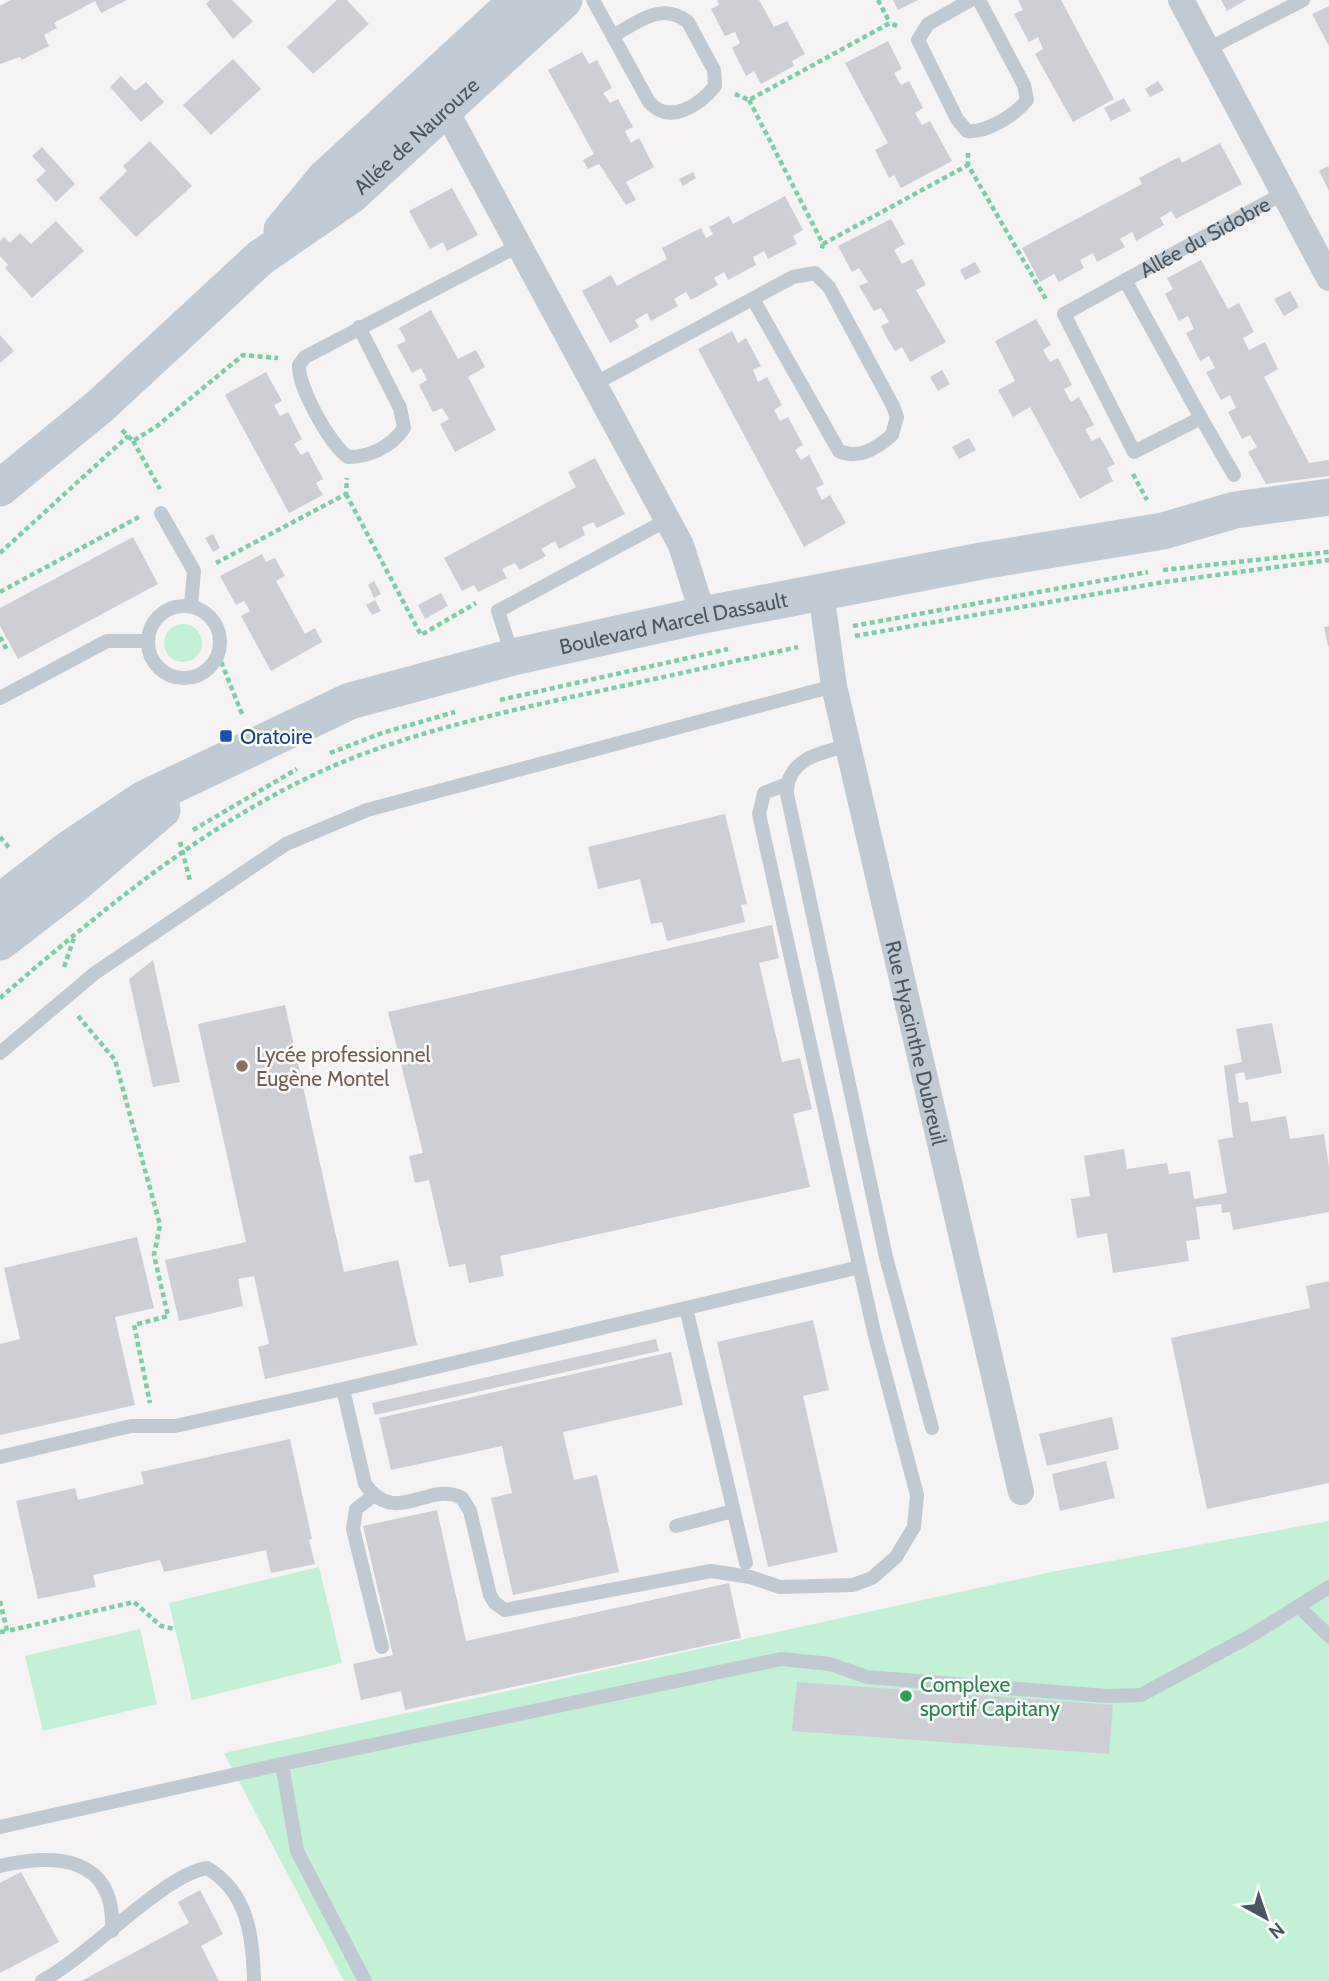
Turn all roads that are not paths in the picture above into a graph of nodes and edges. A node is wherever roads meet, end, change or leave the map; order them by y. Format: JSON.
{"nodes":[{"id":1,"x":518,"y":0,"type":"edge"},
{"id":2,"x":564,"y":0,"type":"edge"},
{"id":3,"x":593,"y":0,"type":"edge"},
{"id":4,"x":971,"y":0,"type":"edge"},
{"id":5,"x":979,"y":0,"type":"edge"},
{"id":6,"x":1181,"y":0,"type":"edge"},
{"id":7,"x":1303,"y":0,"type":"edge"},
{"id":8,"x":613,"y":36,"type":"junction"},
{"id":9,"x":1208,"y":49,"type":"junction"},
{"id":10,"x":437,"y":95,"type":"junction"},
{"id":11,"x":1284,"y":193,"type":"junction"},
{"id":12,"x":520,"y":245,"type":"junction"},
{"id":13,"x":1329,"y":278,"type":"edge"},
{"id":14,"x":1125,"y":281,"type":"junction"},
{"id":15,"x":752,"y":299,"type":"junction"},
{"id":16,"x":359,"y":327,"type":"junction"},
{"id":17,"x":594,"y":384,"type":"junction"},
{"id":18,"x":99,"y":407,"type":"junction"},
{"id":19,"x":1201,"y":418,"type":"junction"},
{"id":20,"x":1234,"y":475,"type":"dead end"},
{"id":21,"x":0,"y":488,"type":"edge"},
{"id":22,"x":1329,"y":497,"type":"edge"},
{"id":23,"x":0,"y":512,"type":"edge"},
{"id":24,"x":161,"y":513,"type":"dead end"},
{"id":25,"x":667,"y":520,"type":"junction"},
{"id":26,"x":1329,"y":521,"type":"edge"},
{"id":27,"x":1163,"y":531,"type":"junction"},
{"id":28,"x":821,"y":593,"type":"junction"},
{"id":29,"x":191,"y":606,"type":"junction"},
{"id":30,"x":703,"y":615,"type":"junction"},
{"id":31,"x":147,"y":641,"type":"junction"},
{"id":32,"x":513,"y":657,"type":"junction"},
{"id":33,"x":834,"y":686,"type":"junction"},
{"id":34,"x":0,"y":698,"type":"edge"},
{"id":35,"x":848,"y":747,"type":"junction"},
{"id":36,"x":787,"y":784,"type":"junction"},
{"id":37,"x":9,"y":899,"type":"edge"},
{"id":38,"x":0,"y":942,"type":"edge"},
{"id":39,"x":0,"y":1053,"type":"edge"},
{"id":40,"x":860,"y":1267,"type":"junction"},
{"id":41,"x":686,"y":1308,"type":"junction"},
{"id":42,"x":342,"y":1389,"type":"junction"},
{"id":43,"x":932,"y":1428,"type":"dead end"},
{"id":44,"x":0,"y":1457,"type":"edge"},
{"id":45,"x":1021,"y":1492,"type":"dead end"},
{"id":46,"x":373,"y":1496,"type":"junction"},
{"id":47,"x":733,"y":1511,"type":"junction"},
{"id":48,"x":676,"y":1526,"type":"dead end"},
{"id":49,"x":746,"y":1563,"type":"dead end"},
{"id":50,"x":1329,"y":1587,"type":"edge"},
{"id":51,"x":1299,"y":1607,"type":"junction"},
{"id":52,"x":1329,"y":1636,"type":"edge"},
{"id":53,"x":382,"y":1647,"type":"dead end"},
{"id":54,"x":282,"y":1764,"type":"junction"},
{"id":55,"x":0,"y":1827,"type":"edge"},
{"id":56,"x":0,"y":1866,"type":"edge"},
{"id":57,"x":112,"y":1931,"type":"junction"},
{"id":58,"x":42,"y":1981,"type":"edge"},
{"id":59,"x":254,"y":1981,"type":"edge"},
{"id":60,"x":365,"y":1981,"type":"edge"}],
"edges":[{"from":1,"to":10,"type":"main road","name":"Allée de Naurouze"},
{"from":2,"to":10,"type":"main road","name":"Allée de Naurouze"},
{"from":3,"to":8,"type":"lane"},
{"from":4,"to":5,"type":"lane"},
{"from":6,"to":9,"type":"street","name":"Allée du Sidobre"},
{"from":7,"to":9,"type":"lane"},
{"from":8,"to":8,"type":"lane"},
{"from":9,"to":11,"type":"street","name":"Allée du Sidobre"},
{"from":10,"to":12,"type":"street"},
{"from":10,"to":18,"type":"main road","name":"Allée de Naurouze"},
{"from":11,"to":13,"type":"street","name":"Allée du Sidobre"},
{"from":11,"to":14,"type":"lane","name":"Allée du Sidobre"},
{"from":12,"to":16,"type":"lane"},
{"from":12,"to":17,"type":"street"},
{"from":14,"to":19,"type":"lane","name":"Allée du Sidobre"},
{"from":14,"to":19,"type":"lane","name":"Allée du Sidobre"},
{"from":15,"to":15,"type":"lane"},
{"from":15,"to":17,"type":"lane"},
{"from":16,"to":16,"type":"lane"},
{"from":17,"to":25,"type":"street"},
{"from":18,"to":21,"type":"main road","name":"Allée de Naurouze"},
{"from":18,"to":23,"type":"main road","name":"Allée de Naurouze"},
{"from":19,"to":20,"type":"lane","name":"Allée du Sidobre"},
{"from":22,"to":27,"type":"main road","name":"Boulevard Marcel Dassault"},
{"from":24,"to":29,"type":"lane"},
{"from":25,"to":30,"type":"street"},
{"from":25,"to":32,"type":"lane"},
{"from":26,"to":27,"type":"main road","name":"Boulevard Marcel Dassault"},
{"from":27,"to":28,"type":"main road","name":"Boulevard Marcel Dassault"},
{"from":28,"to":30,"type":"main road","name":"Boulevard Marcel Dassault"},
{"from":28,"to":33,"type":"street","name":"Rue Hyacinthe Dubreuil"},
{"from":29,"to":31,"type":"lane"},
{"from":29,"to":31,"type":"lane"},
{"from":30,"to":32,"type":"main road","name":"Boulevard Marcel Dassault"},
{"from":31,"to":34,"type":"lane"},
{"from":32,"to":37,"type":"main road","name":"Boulevard Marcel Dassault"},
{"from":33,"to":35,"type":"street","name":"Rue Hyacinthe Dubreuil"},
{"from":33,"to":39,"type":"lane"},
{"from":35,"to":36,"type":"lane"},
{"from":35,"to":45,"type":"street","name":"Rue Hyacinthe Dubreuil"},
{"from":36,"to":40,"type":"lane"},
{"from":36,"to":43,"type":"lane"},
{"from":37,"to":38,"type":"main road","name":"Boulevard Marcel Dassault"},
{"from":40,"to":41,"type":"lane"},
{"from":40,"to":46,"type":"lane"},
{"from":41,"to":42,"type":"lane"},
{"from":41,"to":47,"type":"lane"},
{"from":42,"to":44,"type":"lane"},
{"from":42,"to":46,"type":"lane"},
{"from":46,"to":53,"type":"lane"},
{"from":47,"to":48,"type":"lane"},
{"from":47,"to":49,"type":"lane"},
{"from":50,"to":51,"type":"lane"},
{"from":51,"to":52,"type":"lane"},
{"from":51,"to":54,"type":"lane"},
{"from":54,"to":55,"type":"lane"},
{"from":54,"to":60,"type":"lane"},
{"from":56,"to":57,"type":"lane"},
{"from":57,"to":58,"type":"lane"},
{"from":57,"to":59,"type":"lane"}]}
